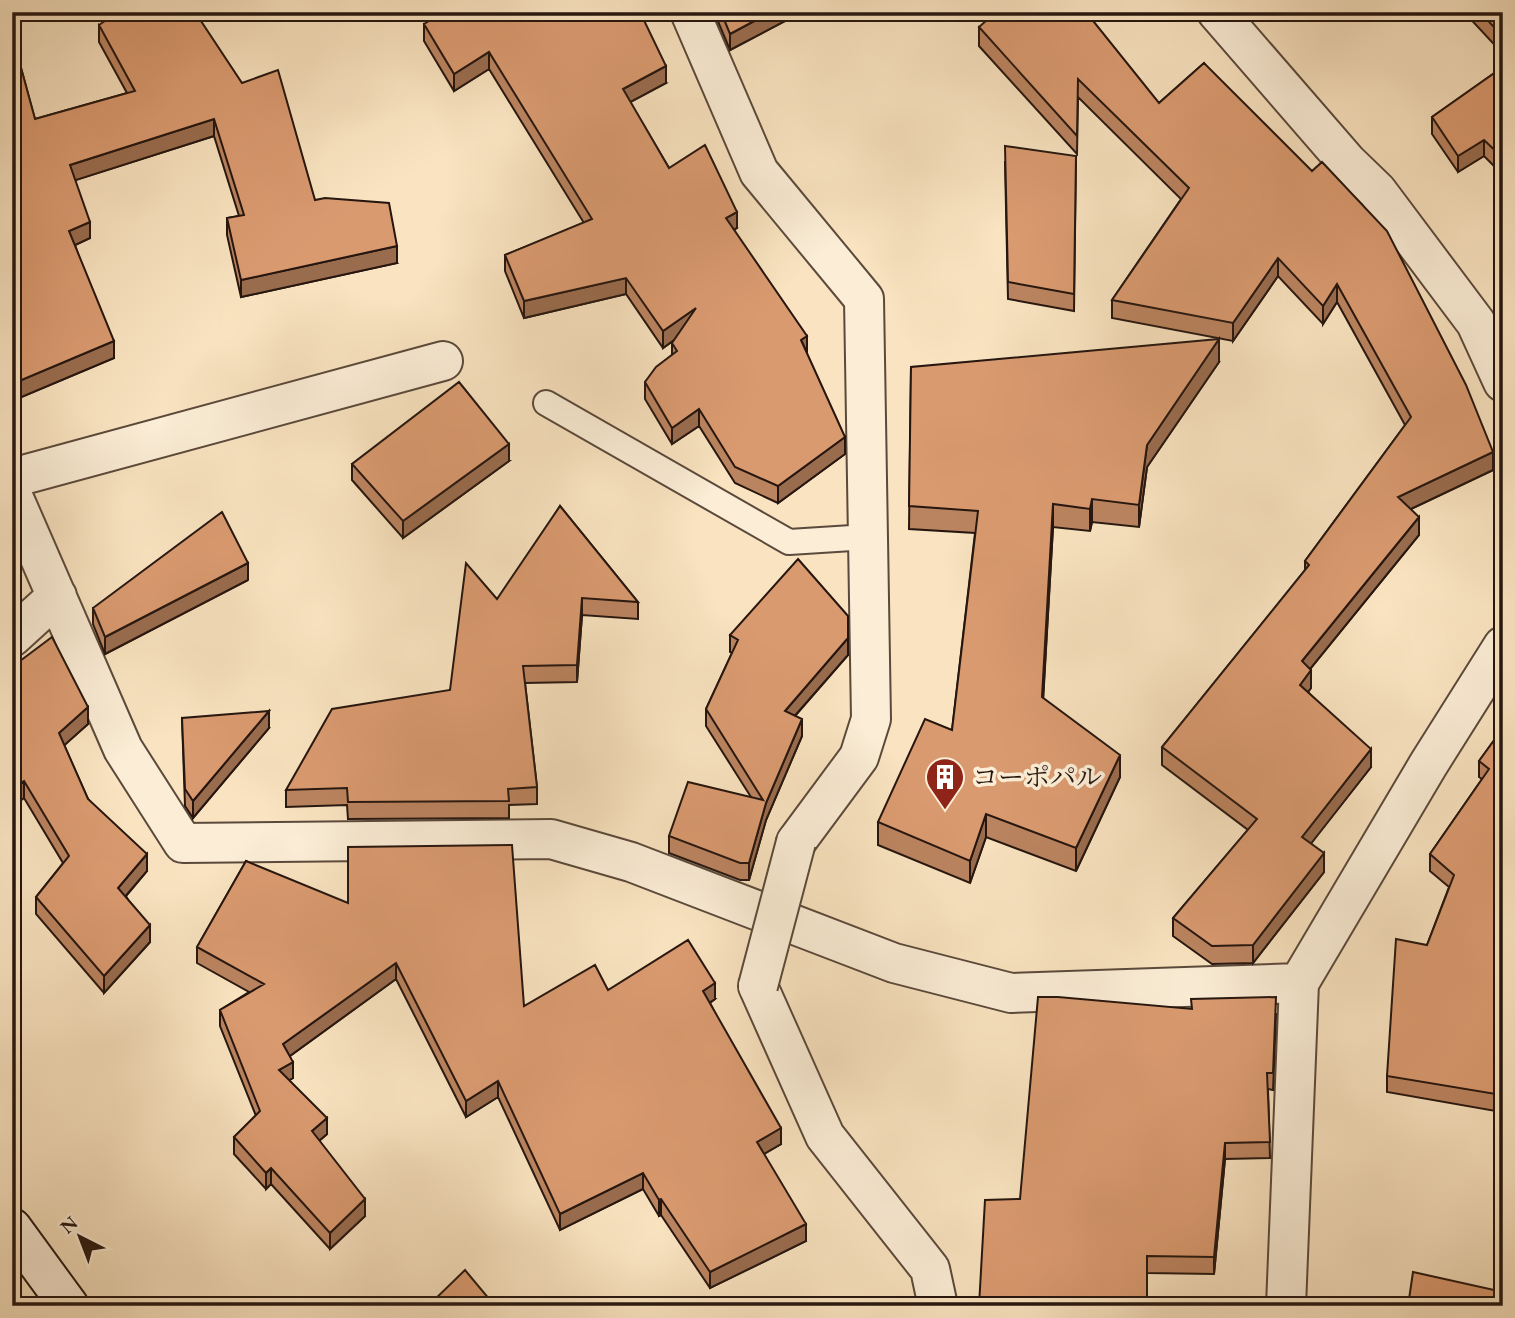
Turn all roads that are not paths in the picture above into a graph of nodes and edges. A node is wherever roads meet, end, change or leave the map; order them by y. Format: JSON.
{"nodes":[{"id":1,"x":690,"y":12,"type":"edge"},
{"id":2,"x":1217,"y":12,"type":"edge"},
{"id":3,"x":443,"y":361,"type":"dead end"},
{"id":4,"x":1503,"y":382,"type":"edge"},
{"id":5,"x":546,"y":402,"type":"dead end"},
{"id":6,"x":12,"y":478,"type":"edge"},
{"id":7,"x":12,"y":494,"type":"edge"},
{"id":8,"x":868,"y":537,"type":"junction"},
{"id":9,"x":57,"y":596,"type":"junction"},
{"id":10,"x":12,"y":637,"type":"edge"},
{"id":11,"x":1503,"y":646,"type":"edge"},
{"id":12,"x":1299,"y":983,"type":"junction"},
{"id":13,"x":12,"y":1228,"type":"edge"},
{"id":14,"x":69,"y":1306,"type":"edge"},
{"id":15,"x":938,"y":1306,"type":"edge"},
{"id":16,"x":1286,"y":1306,"type":"edge"}],
"edges":[{"from":1,"to":8,"type":"street"},
{"from":2,"to":4,"type":"street"},
{"from":3,"to":6,"type":"street"},
{"from":5,"to":8,"type":"lane"},
{"from":7,"to":9,"type":"street"},
{"from":8,"to":15,"type":"street","bridge":true},
{"from":9,"to":10,"type":"street"},
{"from":9,"to":12,"type":"street"},
{"from":11,"to":12,"type":"street"},
{"from":12,"to":16,"type":"street"},
{"from":13,"to":14,"type":"street"}]}
